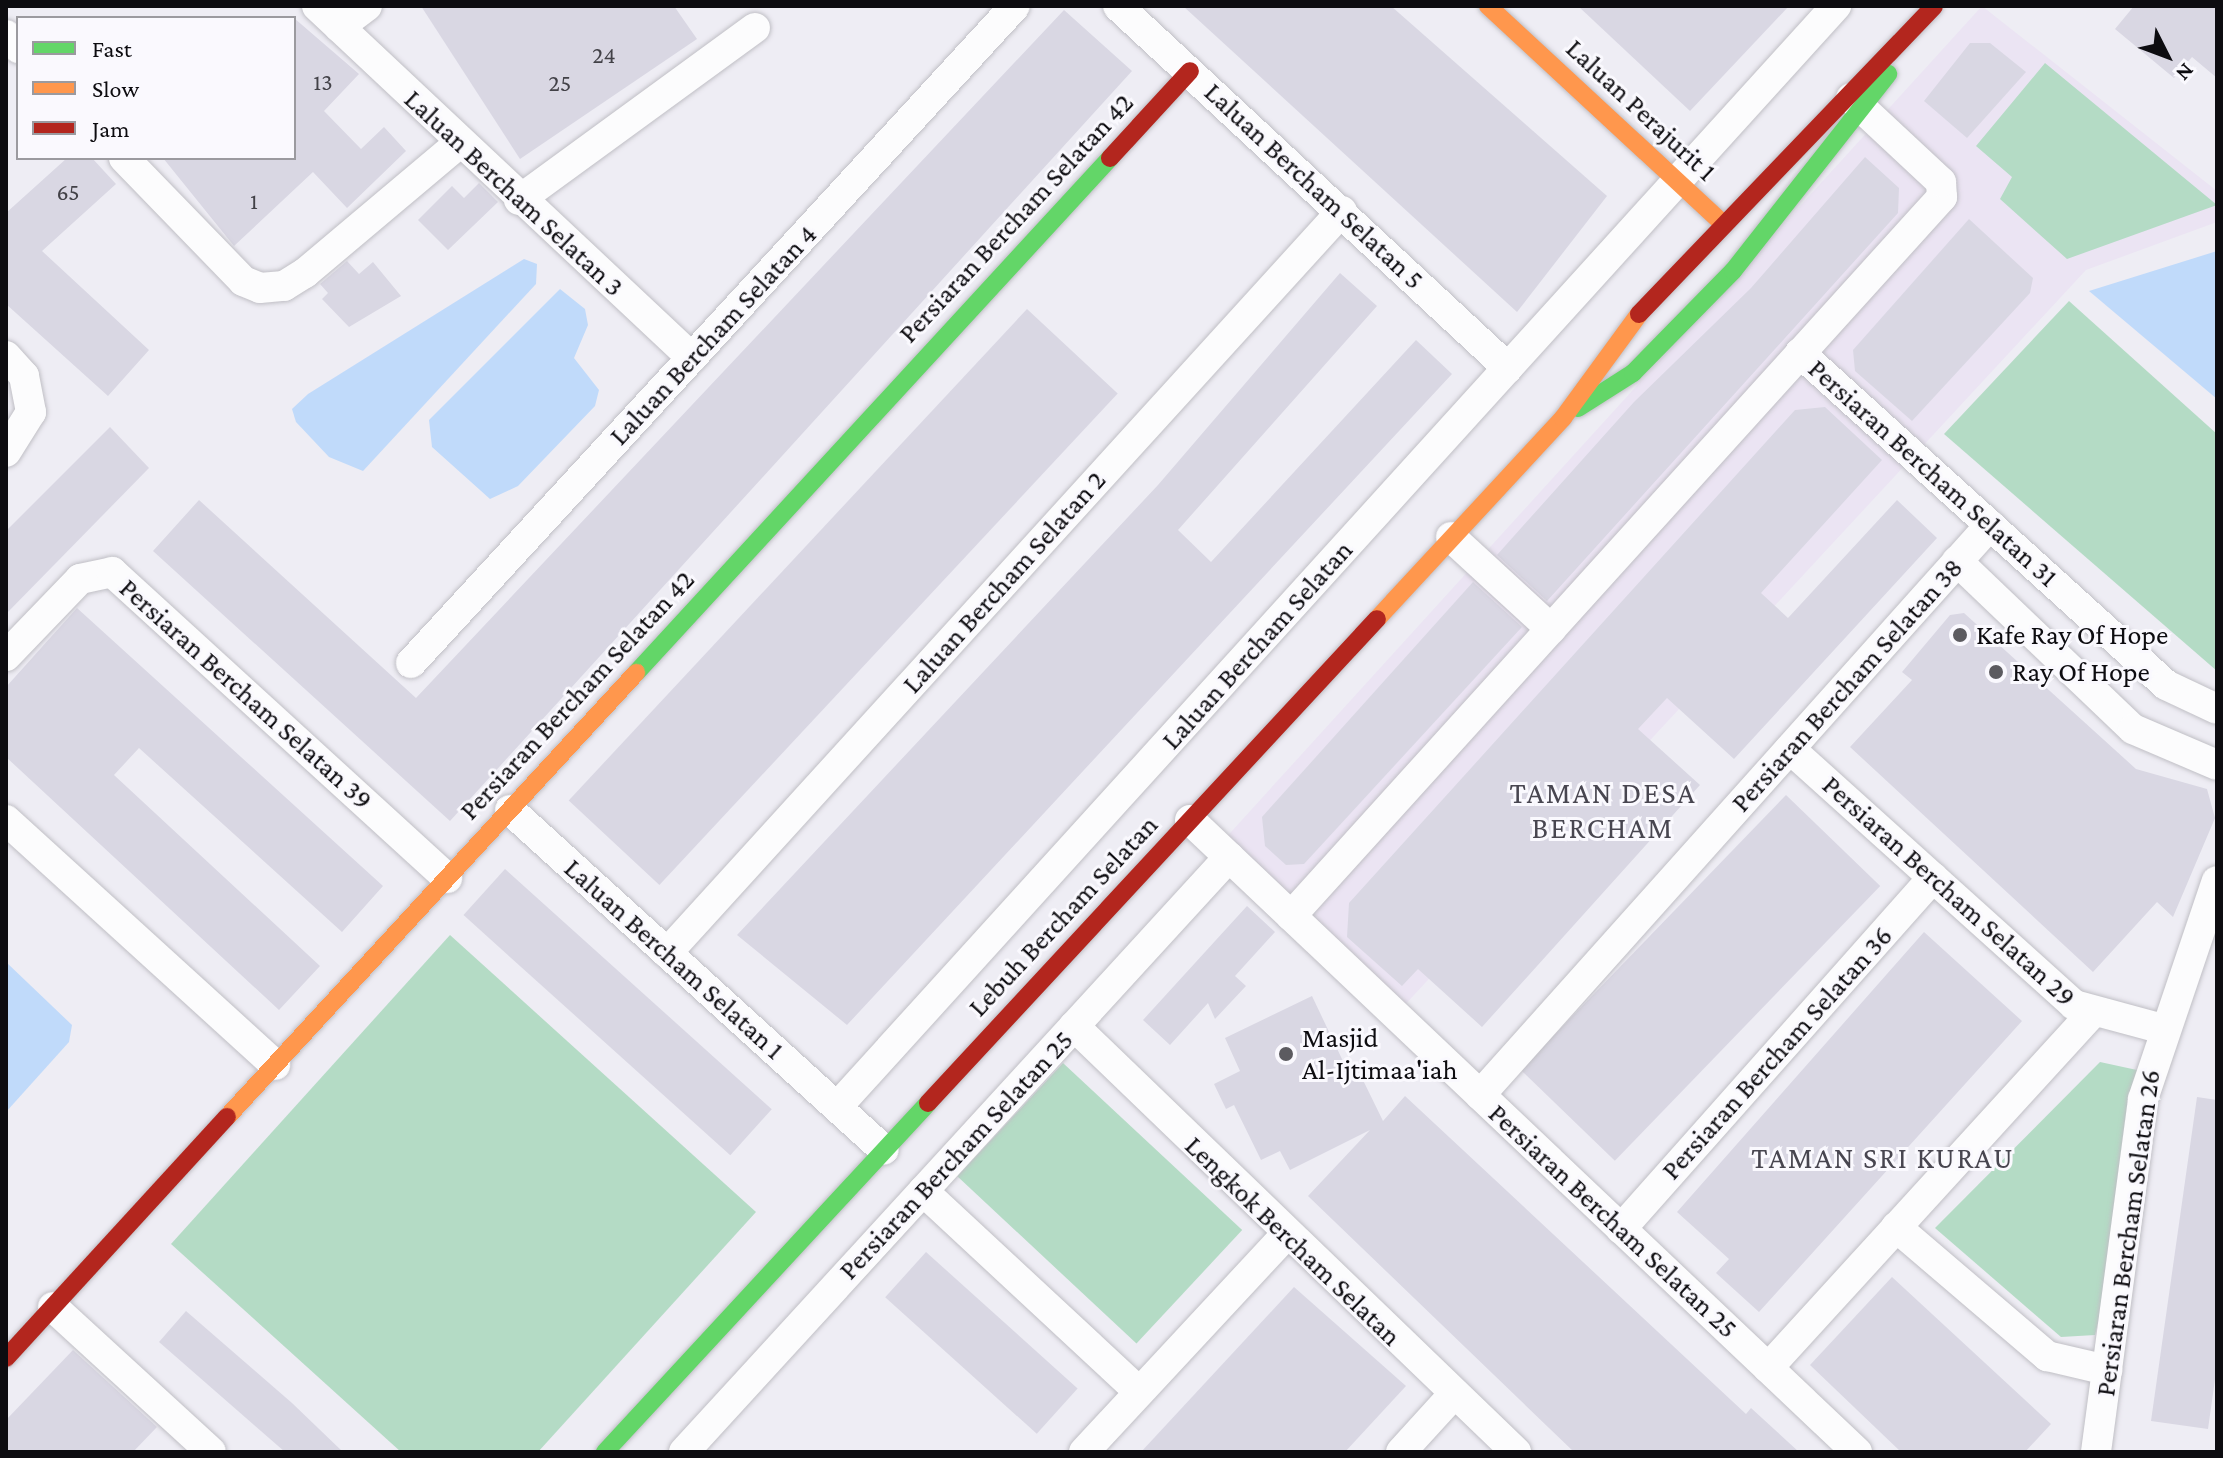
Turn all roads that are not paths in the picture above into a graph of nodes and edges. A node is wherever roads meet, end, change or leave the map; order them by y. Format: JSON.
{"nodes":[{"id":1,"x":367,"y":6,"type":"edge"},
{"id":2,"x":1015,"y":6,"type":"edge"},
{"id":3,"x":1118,"y":6,"type":"edge"},
{"id":4,"x":1488,"y":6,"type":"edge"},
{"id":5,"x":1836,"y":6,"type":"edge"},
{"id":6,"x":1934,"y":6,"type":"edge"},
{"id":7,"x":328,"y":16,"type":"edge"},
{"id":8,"x":755,"y":28,"type":"dead end"},
{"id":9,"x":1913,"y":29,"type":"junction"},
{"id":10,"x":1190,"y":71,"type":"junction"},
{"id":11,"x":1855,"y":102,"type":"junction"},
{"id":12,"x":458,"y":144,"type":"junction"},
{"id":13,"x":126,"y":160,"type":"edge"},
{"id":14,"x":1827,"y":160,"type":"junction"},
{"id":15,"x":1676,"y":182,"type":"junction"},
{"id":16,"x":519,"y":200,"type":"junction"},
{"id":17,"x":1342,"y":211,"type":"junction"},
{"id":18,"x":1721,"y":222,"type":"junction"},
{"id":19,"x":1800,"y":353,"type":"junction"},
{"id":20,"x":6,"y":356,"type":"edge"},
{"id":21,"x":692,"y":358,"type":"junction"},
{"id":22,"x":1508,"y":368,"type":"junction"},
{"id":23,"x":1633,"y":373,"type":"junction"},
{"id":24,"x":1563,"y":418,"type":"junction"},
{"id":25,"x":6,"y":452,"type":"edge"},
{"id":26,"x":1990,"y":525,"type":"junction"},
{"id":27,"x":1451,"y":537,"type":"junction"},
{"id":28,"x":1957,"y":561,"type":"junction"},
{"id":29,"x":1551,"y":629,"type":"junction"},
{"id":30,"x":6,"y":656,"type":"edge"},
{"id":31,"x":411,"y":663,"type":"dead end"},
{"id":32,"x":2217,"y":709,"type":"edge"},
{"id":33,"x":1790,"y":749,"type":"junction"},
{"id":34,"x":2217,"y":765,"type":"edge"},
{"id":35,"x":510,"y":810,"type":"junction"},
{"id":36,"x":6,"y":820,"type":"edge"},
{"id":37,"x":1190,"y":820,"type":"junction"},
{"id":38,"x":1229,"y":857,"type":"junction"},
{"id":39,"x":1933,"y":877,"type":"junction"},
{"id":40,"x":447,"y":878,"type":"junction"},
{"id":41,"x":2217,"y":881,"type":"edge"},
{"id":42,"x":1291,"y":916,"type":"junction"},
{"id":43,"x":667,"y":953,"type":"junction"},
{"id":44,"x":2091,"y":1014,"type":"junction"},
{"id":45,"x":1074,"y":1026,"type":"junction"},
{"id":46,"x":2163,"y":1029,"type":"junction"},
{"id":47,"x":275,"y":1065,"type":"junction"},
{"id":48,"x":1480,"y":1095,"type":"junction"},
{"id":49,"x":837,"y":1107,"type":"junction"},
{"id":50,"x":884,"y":1150,"type":"junction"},
{"id":51,"x":923,"y":1191,"type":"junction"},
{"id":52,"x":1896,"y":1227,"type":"junction"},
{"id":53,"x":1621,"y":1229,"type":"junction"},
{"id":54,"x":1286,"y":1235,"type":"junction"},
{"id":55,"x":53,"y":1307,"type":"junction"},
{"id":56,"x":6,"y":1358,"type":"edge"},
{"id":57,"x":1768,"y":1368,"type":"junction"},
{"id":58,"x":2107,"y":1370,"type":"junction"},
{"id":59,"x":1139,"y":1392,"type":"junction"},
{"id":60,"x":1452,"y":1396,"type":"junction"},
{"id":61,"x":202,"y":1449,"type":"edge"},
{"id":62,"x":605,"y":1452,"type":"edge"},
{"id":63,"x":684,"y":1452,"type":"edge"},
{"id":64,"x":1084,"y":1452,"type":"edge"},
{"id":65,"x":1401,"y":1452,"type":"edge"},
{"id":66,"x":1516,"y":1452,"type":"edge"},
{"id":67,"x":1857,"y":1452,"type":"edge"},
{"id":68,"x":2097,"y":1452,"type":"edge"}],
"edges":[{"from":1,"to":7,"type":"street","name":"Laluan Bercham Selatan 3"},
{"from":2,"to":21,"type":"street","name":"Laluan Bercham Selatan 4"},
{"from":3,"to":10,"type":"street","name":"Laluan Bercham Selatan 5"},
{"from":4,"to":15,"type":"street","name":"Laluan Perajurit 1"},
{"from":5,"to":15,"type":"street","name":"Laluan Bercham Selatan"},
{"from":6,"to":9,"type":"street"},
{"from":7,"to":12,"type":"street","name":"Laluan Bercham Selatan 3"},
{"from":8,"to":16,"type":"street"},
{"from":9,"to":11,"type":"street"},
{"from":9,"to":11,"type":"street"},
{"from":10,"to":17,"type":"street","name":"Laluan Bercham Selatan 5"},
{"from":10,"to":35,"type":"street","name":"Persiaran Bercham Selatan 42"},
{"from":11,"to":14,"type":"street"},
{"from":11,"to":18,"type":"street"},
{"from":11,"to":19,"type":"street"},
{"from":12,"to":13,"type":"street"},
{"from":12,"to":16,"type":"street","name":"Laluan Bercham Selatan 3"},
{"from":14,"to":18,"type":"street"},
{"from":14,"to":23,"type":"street"},
{"from":15,"to":18,"type":"street","name":"Laluan Perajurit 1"},
{"from":15,"to":22,"type":"street","name":"Laluan Bercham Selatan"},
{"from":16,"to":21,"type":"street","name":"Laluan Bercham Selatan 3"},
{"from":17,"to":22,"type":"street","name":"Laluan Bercham Selatan 5"},
{"from":17,"to":43,"type":"street","name":"Laluan Bercham Selatan 2"},
{"from":18,"to":23,"type":"street"},
{"from":18,"to":24,"type":"street"},
{"from":19,"to":26,"type":"street","name":"Persiaran Bercham Selatan 31"},
{"from":19,"to":29,"type":"street"},
{"from":20,"to":25,"type":"street"},
{"from":21,"to":31,"type":"street","name":"Laluan Bercham Selatan 4"},
{"from":22,"to":49,"type":"street","name":"Laluan Bercham Selatan"},
{"from":23,"to":24,"type":"street"},
{"from":24,"to":27,"type":"street","name":"Lebuh Bercham Selatan"},
{"from":26,"to":28,"type":"street","name":"Persiaran Bercham Selatan 38"},
{"from":26,"to":32,"type":"street","name":"Persiaran Bercham Selatan 31"},
{"from":27,"to":29,"type":"street"},
{"from":27,"to":37,"type":"street","name":"Lebuh Bercham Selatan"},
{"from":28,"to":33,"type":"street","name":"Persiaran Bercham Selatan 38"},
{"from":28,"to":34,"type":"street","name":"Persiaran Bercham Selatan 31"},
{"from":29,"to":42,"type":"street"},
{"from":30,"to":40,"type":"street","name":"Persiaran Bercham Selatan 39"},
{"from":33,"to":39,"type":"street","name":"Persiaran Bercham Selatan 29"},
{"from":33,"to":48,"type":"street","name":"Persiaran Bercham Selatan 38"},
{"from":35,"to":40,"type":"street","name":"Persiaran Bercham Selatan 42"},
{"from":35,"to":43,"type":"street","name":"Laluan Bercham Selatan 1"},
{"from":36,"to":47,"type":"street"},
{"from":37,"to":38,"type":"street","name":"Persiaran Bercham Selatan 25"},
{"from":37,"to":50,"type":"street","name":"Lebuh Bercham Selatan"},
{"from":38,"to":42,"type":"street","name":"Persiaran Bercham Selatan 25"},
{"from":38,"to":45,"type":"street","name":"Persiaran Bercham Selatan 25"},
{"from":39,"to":44,"type":"street","name":"Persiaran Bercham Selatan 29"},
{"from":39,"to":53,"type":"street","name":"Persiaran Bercham Selatan 36"},
{"from":40,"to":47,"type":"street","name":"Persiaran Bercham Selatan 42"},
{"from":41,"to":46,"type":"street","name":"Persiaran Bercham Selatan 26"},
{"from":42,"to":48,"type":"street","name":"Persiaran Bercham Selatan 25"},
{"from":43,"to":49,"type":"street","name":"Laluan Bercham Selatan 1"},
{"from":44,"to":46,"type":"street","name":"Persiaran Bercham Selatan 29"},
{"from":44,"to":52,"type":"street"},
{"from":45,"to":51,"type":"street","name":"Persiaran Bercham Selatan 25"},
{"from":45,"to":54,"type":"street","name":"Lengkok Bercham Selatan"},
{"from":46,"to":58,"type":"street","name":"Persiaran Bercham Selatan 26"},
{"from":47,"to":55,"type":"street","name":"Persiaran Bercham Selatan 42"},
{"from":48,"to":53,"type":"street","name":"Persiaran Bercham Selatan 25"},
{"from":49,"to":50,"type":"street","name":"Laluan Bercham Selatan 1"},
{"from":50,"to":62,"type":"street","name":"Lebuh Bercham Selatan"},
{"from":51,"to":59,"type":"street"},
{"from":51,"to":63,"type":"street","name":"Persiaran Bercham Selatan 25"},
{"from":52,"to":57,"type":"street"},
{"from":52,"to":58,"type":"street"},
{"from":53,"to":57,"type":"street","name":"Persiaran Bercham Selatan 25"},
{"from":54,"to":59,"type":"street"},
{"from":54,"to":60,"type":"street","name":"Lengkok Bercham Selatan"},
{"from":55,"to":56,"type":"street","name":"Persiaran Bercham Selatan 42"},
{"from":55,"to":61,"type":"street"},
{"from":57,"to":67,"type":"street","name":"Persiaran Bercham Selatan 25"},
{"from":58,"to":68,"type":"street","name":"Persiaran Bercham Selatan 26"},
{"from":59,"to":64,"type":"street"},
{"from":60,"to":65,"type":"street"},
{"from":60,"to":66,"type":"street","name":"Lengkok Bercham Selatan"}]}
